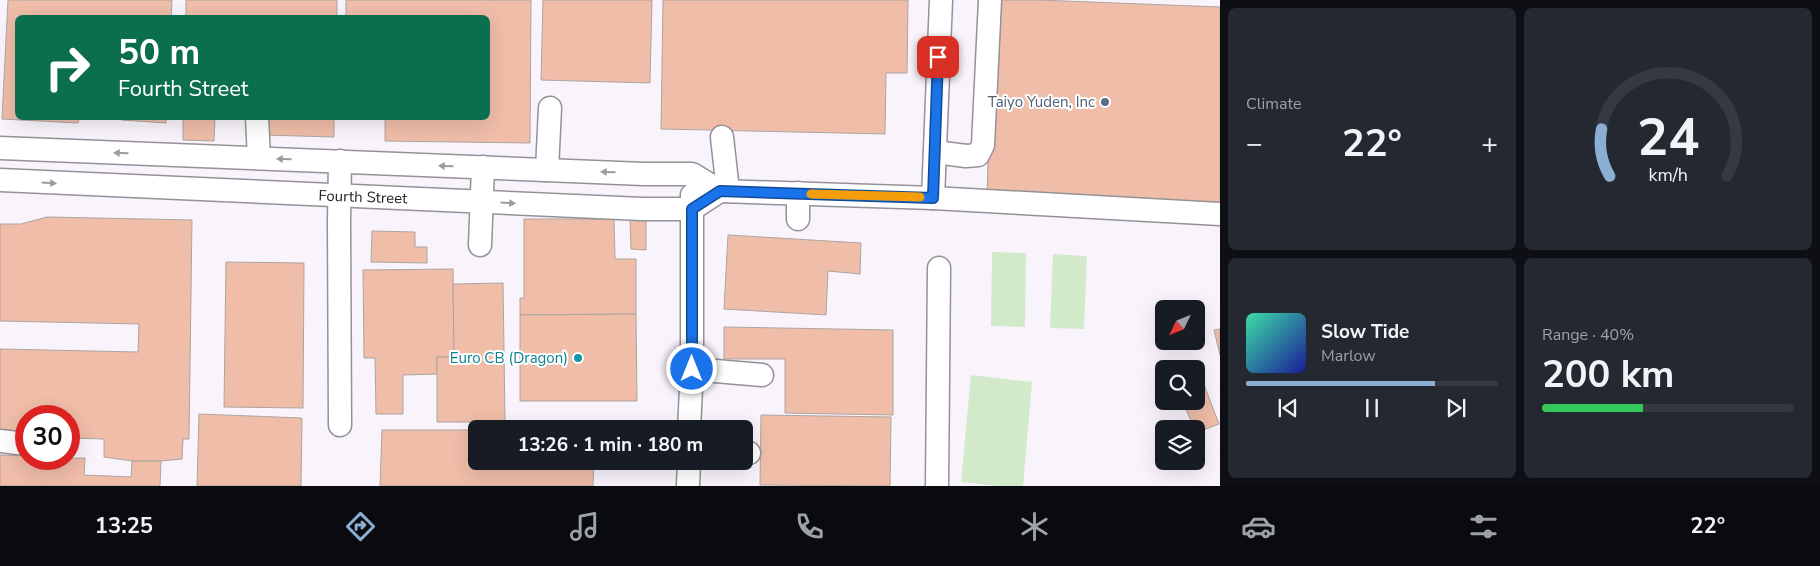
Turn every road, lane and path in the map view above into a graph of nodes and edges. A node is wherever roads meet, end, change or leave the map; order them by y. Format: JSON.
{"nodes":[{"id":1,"x":940,"y":0,"type":"edge"},
{"id":2,"x":990,"y":0,"type":"edge"},
{"id":3,"x":550,"y":108,"type":"dead end"},
{"id":4,"x":257,"y":120,"type":"edge"},
{"id":5,"x":722,"y":137,"type":"dead end"},
{"id":6,"x":0,"y":148,"type":"edge"},
{"id":7,"x":935,"y":152,"type":"junction"},
{"id":8,"x":211,"y":156,"type":"junction"},
{"id":9,"x":259,"y":158,"type":"junction"},
{"id":10,"x":340,"y":161,"type":"junction"},
{"id":11,"x":482,"y":167,"type":"junction"},
{"id":12,"x":547,"y":170,"type":"junction"},
{"id":13,"x":644,"y":174,"type":"junction"},
{"id":14,"x":692,"y":174,"type":"junction"},
{"id":15,"x":0,"y":180,"type":"edge"},
{"id":16,"x":213,"y":190,"type":"junction"},
{"id":17,"x":724,"y":191,"type":"junction"},
{"id":18,"x":798,"y":193,"type":"junction"},
{"id":19,"x":340,"y":196,"type":"junction"},
{"id":20,"x":933,"y":198,"type":"junction"},
{"id":21,"x":481,"y":202,"type":"junction"},
{"id":22,"x":642,"y":209,"type":"junction"},
{"id":23,"x":692,"y":209,"type":"junction"},
{"id":24,"x":1220,"y":214,"type":"edge"},
{"id":25,"x":798,"y":219,"type":"dead end"},
{"id":26,"x":480,"y":246,"type":"dead end"},
{"id":27,"x":939,"y":268,"type":"dead end"},
{"id":28,"x":692,"y":369,"type":"junction"},
{"id":29,"x":762,"y":375,"type":"dead end"},
{"id":30,"x":689,"y":420,"type":"edge"},
{"id":31,"x":340,"y":425,"type":"dead end"},
{"id":32,"x":0,"y":441,"type":"edge"},
{"id":33,"x":15,"y":443,"type":"edge"},
{"id":34,"x":689,"y":470,"type":"edge"},
{"id":35,"x":688,"y":486,"type":"edge"},
{"id":36,"x":937,"y":486,"type":"edge"}],
"edges":[{"from":1,"to":7,"type":"street"},
{"from":2,"to":7,"type":"street"},
{"from":3,"to":12,"type":"street"},
{"from":4,"to":9,"type":"street"},
{"from":5,"to":17,"type":"street"},
{"from":8,"to":6,"type":"street","one_way":true},
{"from":7,"to":20,"type":"street"},
{"from":8,"to":9,"type":"street"},
{"from":8,"to":16,"type":"street"},
{"from":10,"to":9,"type":"street","one_way":true},
{"from":11,"to":10,"type":"street","one_way":true},
{"from":10,"to":19,"type":"street"},
{"from":11,"to":12,"type":"street"},
{"from":11,"to":21,"type":"street"},
{"from":13,"to":12,"type":"street","one_way":true},
{"from":13,"to":14,"type":"street"},
{"from":13,"to":22,"type":"street"},
{"from":14,"to":17,"type":"street"},
{"from":14,"to":23,"type":"street"},
{"from":15,"to":16,"type":"street","name":"Fourth Street","one_way":true},
{"from":16,"to":19,"type":"street","name":"Fourth Street"},
{"from":17,"to":18,"type":"street"},
{"from":17,"to":23,"type":"street"},
{"from":18,"to":20,"type":"street"},
{"from":18,"to":25,"type":"street"},
{"from":19,"to":21,"type":"street","name":"Fourth Street"},
{"from":19,"to":31,"type":"street"},
{"from":20,"to":24,"type":"street"},
{"from":21,"to":22,"type":"street","name":"Fourth Street","one_way":true},
{"from":21,"to":26,"type":"street"},
{"from":22,"to":23,"type":"street","name":"Fourth Street"},
{"from":23,"to":28,"type":"street"},
{"from":27,"to":36,"type":"street"},
{"from":28,"to":29,"type":"street"},
{"from":28,"to":30,"type":"street"},
{"from":32,"to":33,"type":"street"},
{"from":34,"to":35,"type":"street"}]}
